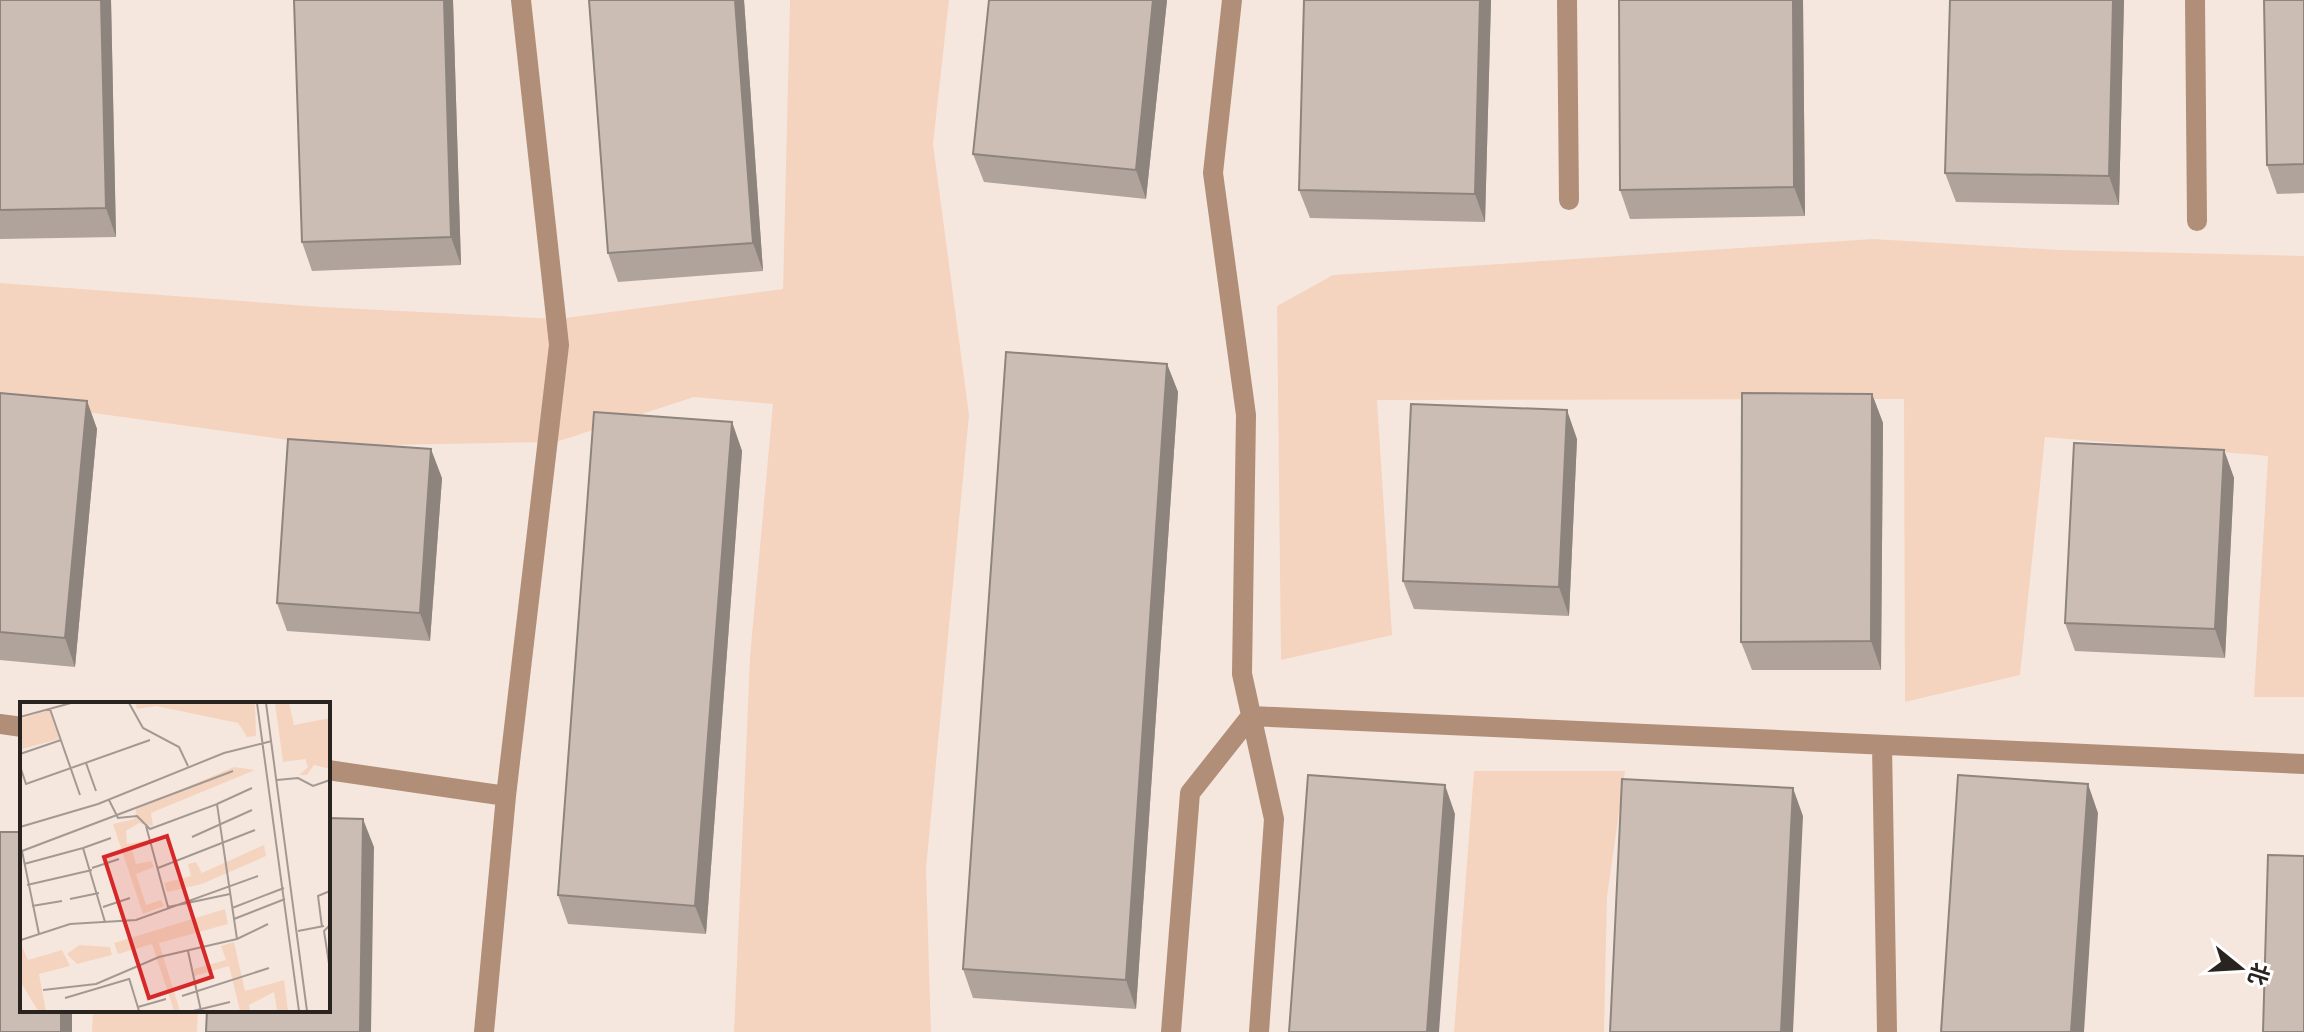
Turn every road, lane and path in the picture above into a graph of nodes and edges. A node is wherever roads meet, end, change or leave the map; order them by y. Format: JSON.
{"nodes":[{"id":1,"x":521,"y":0,"type":"edge"},
{"id":2,"x":1232,"y":0,"type":"edge"},
{"id":3,"x":1567,"y":0,"type":"edge"},
{"id":4,"x":2195,"y":0,"type":"edge"},
{"id":5,"x":1569,"y":200,"type":"dead end"},
{"id":6,"x":2197,"y":221,"type":"dead end"},
{"id":7,"x":1251,"y":716,"type":"junction"},
{"id":8,"x":0,"y":724,"type":"edge"},
{"id":9,"x":20,"y":727,"type":"edge"},
{"id":10,"x":1882,"y":745,"type":"junction"},
{"id":11,"x":2304,"y":764,"type":"edge"},
{"id":12,"x":330,"y":770,"type":"edge"},
{"id":13,"x":506,"y":796,"type":"junction"},
{"id":14,"x":484,"y":1032,"type":"edge"},
{"id":15,"x":1171,"y":1032,"type":"edge"},
{"id":16,"x":1259,"y":1032,"type":"edge"},
{"id":17,"x":1887,"y":1032,"type":"edge"}],
"edges":[{"from":1,"to":13,"type":"street"},
{"from":2,"to":7,"type":"street"},
{"from":3,"to":5,"type":"street"},
{"from":4,"to":6,"type":"street"},
{"from":7,"to":10,"type":"street"},
{"from":7,"to":15,"type":"street"},
{"from":7,"to":16,"type":"street"},
{"from":8,"to":9,"type":"street"},
{"from":10,"to":11,"type":"street"},
{"from":10,"to":17,"type":"street"},
{"from":12,"to":13,"type":"street"},
{"from":13,"to":14,"type":"street"}]}
